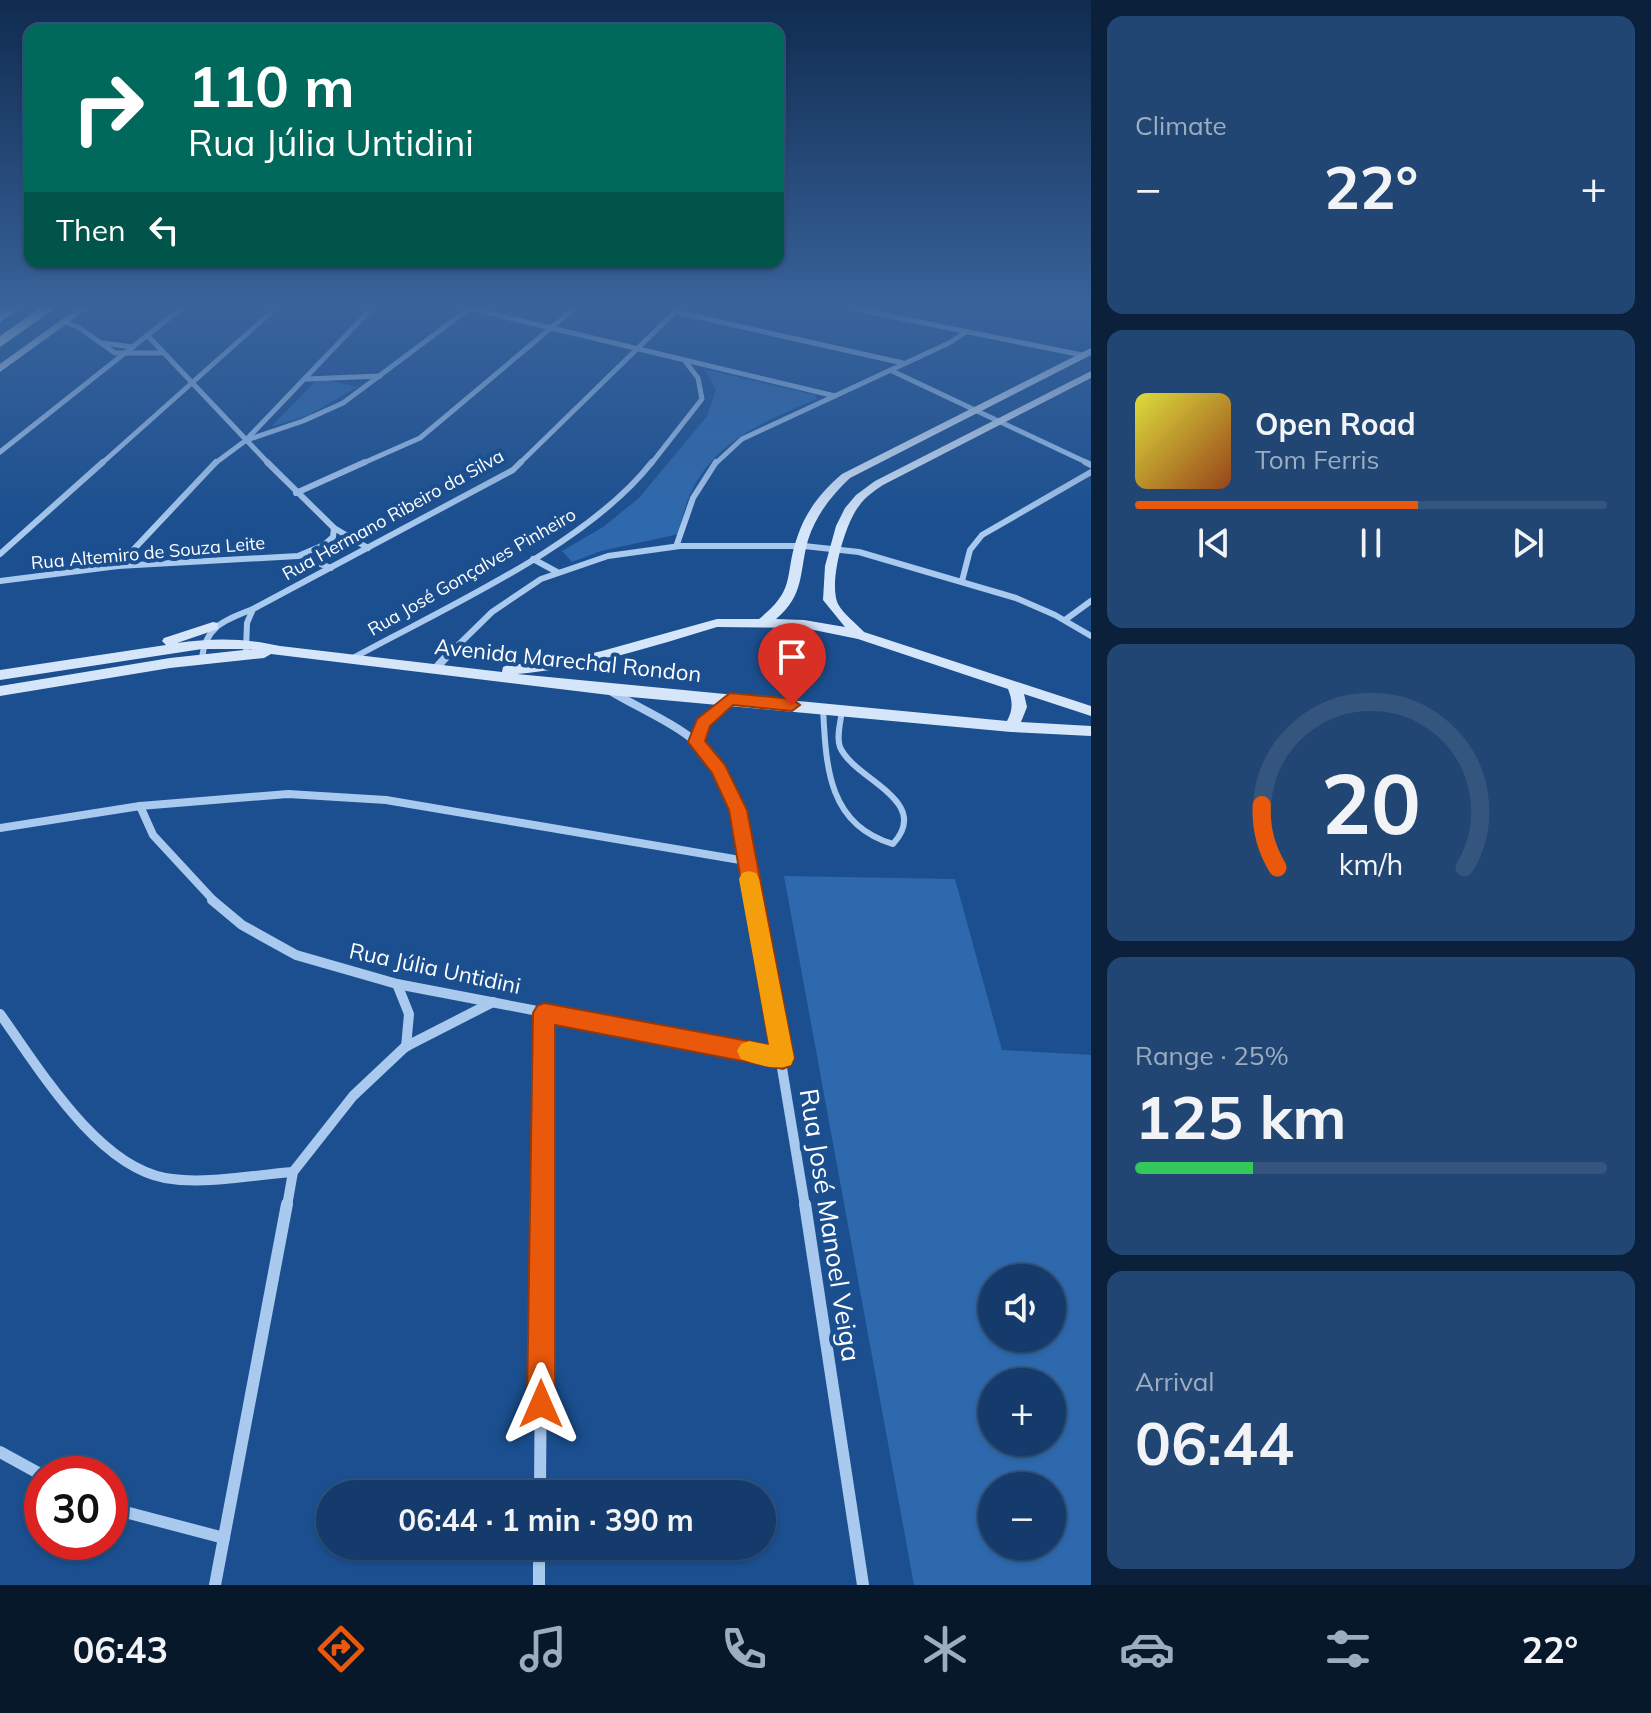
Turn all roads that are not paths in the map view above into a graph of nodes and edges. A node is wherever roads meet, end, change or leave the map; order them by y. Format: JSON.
{"nodes":[{"id":1,"x":89,"y":381,"type":"edge"},
{"id":2,"x":195,"y":381,"type":"edge"},
{"id":3,"x":304,"y":381,"type":"edge"},
{"id":4,"x":354,"y":381,"type":"edge"},
{"id":5,"x":374,"y":381,"type":"edge"},
{"id":6,"x":489,"y":381,"type":"edge"},
{"id":7,"x":605,"y":381,"type":"edge"},
{"id":8,"x":699,"y":381,"type":"edge"},
{"id":9,"x":771,"y":381,"type":"edge"},
{"id":10,"x":867,"y":381,"type":"edge"},
{"id":11,"x":912,"y":381,"type":"edge"},
{"id":12,"x":1031,"y":381,"type":"edge"},
{"id":13,"x":1077,"y":381,"type":"edge"},
{"id":14,"x":193,"y":383,"type":"junction"},
{"id":15,"x":361,"y":391,"type":"junction"},
{"id":16,"x":835,"y":396,"type":"junction"},
{"id":17,"x":972,"y":410,"type":"junction"},
{"id":18,"x":997,"y":422,"type":"junction"},
{"id":19,"x":245,"y":441,"type":"junction"},
{"id":20,"x":0,"y":452,"type":"edge"},
{"id":21,"x":1091,"y":465,"type":"edge"},
{"id":22,"x":1091,"y":472,"type":"edge"},
{"id":23,"x":296,"y":493,"type":"junction"},
{"id":24,"x":334,"y":528,"type":"junction"},
{"id":25,"x":677,"y":544,"type":"junction"},
{"id":26,"x":800,"y":546,"type":"junction"},
{"id":27,"x":368,"y":548,"type":"junction"},
{"id":28,"x":836,"y":548,"type":"junction"},
{"id":29,"x":0,"y":554,"type":"edge"},
{"id":30,"x":298,"y":556,"type":"junction"},
{"id":31,"x":533,"y":559,"type":"junction"},
{"id":32,"x":118,"y":566,"type":"junction"},
{"id":33,"x":331,"y":568,"type":"junction"},
{"id":34,"x":557,"y":572,"type":"junction"},
{"id":35,"x":0,"y":581,"type":"edge"},
{"id":36,"x":962,"y":581,"type":"junction"},
{"id":37,"x":1091,"y":601,"type":"edge"},
{"id":38,"x":253,"y":609,"type":"junction"},
{"id":39,"x":1065,"y":620,"type":"junction"},
{"id":40,"x":764,"y":622,"type":"junction"},
{"id":41,"x":213,"y":626,"type":"junction"},
{"id":42,"x":860,"y":635,"type":"junction"},
{"id":43,"x":1091,"y":636,"type":"edge"},
{"id":44,"x":246,"y":649,"type":"junction"},
{"id":45,"x":202,"y":652,"type":"junction"},
{"id":46,"x":124,"y":656,"type":"junction"},
{"id":47,"x":603,"y":656,"type":"junction"},
{"id":48,"x":353,"y":658,"type":"junction"},
{"id":49,"x":436,"y":668,"type":"junction"},
{"id":50,"x":480,"y":673,"type":"junction"},
{"id":51,"x":54,"y":674,"type":"junction"},
{"id":52,"x":0,"y":675,"type":"edge"},
{"id":53,"x":1014,"y":687,"type":"junction"},
{"id":54,"x":609,"y":690,"type":"junction"},
{"id":55,"x":0,"y":691,"type":"edge"},
{"id":56,"x":730,"y":699,"type":"junction"},
{"id":57,"x":823,"y":708,"type":"junction"},
{"id":58,"x":842,"y":710,"type":"junction"},
{"id":59,"x":1091,"y":711,"type":"edge"},
{"id":60,"x":1011,"y":727,"type":"junction"},
{"id":61,"x":1091,"y":731,"type":"edge"},
{"id":62,"x":696,"y":742,"type":"junction"},
{"id":63,"x":140,"y":806,"type":"junction"},
{"id":64,"x":0,"y":828,"type":"edge"},
{"id":65,"x":746,"y":861,"type":"junction"},
{"id":66,"x":397,"y":984,"type":"junction"},
{"id":67,"x":494,"y":1002,"type":"junction"},
{"id":68,"x":544,"y":1013,"type":"junction"},
{"id":69,"x":0,"y":1014,"type":"edge"},
{"id":70,"x":405,"y":1047,"type":"junction"},
{"id":71,"x":783,"y":1058,"type":"junction"},
{"id":72,"x":293,"y":1172,"type":"junction"},
{"id":73,"x":0,"y":1452,"type":"edge"},
{"id":74,"x":24,"y":1465,"type":"edge"},
{"id":75,"x":540,"y":1480,"type":"edge"},
{"id":76,"x":128,"y":1513,"type":"edge"},
{"id":77,"x":224,"y":1538,"type":"junction"},
{"id":78,"x":539,"y":1560,"type":"edge"},
{"id":79,"x":215,"y":1585,"type":"edge"},
{"id":80,"x":539,"y":1585,"type":"edge"},
{"id":81,"x":863,"y":1585,"type":"edge"}],
"edges":[{"from":1,"to":20,"type":"street"},
{"from":2,"to":14,"type":"street"},
{"from":3,"to":19,"type":"street"},
{"from":4,"to":15,"type":"street"},
{"from":5,"to":15,"type":"street"},
{"from":6,"to":23,"type":"street"},
{"from":7,"to":27,"type":"street","name":"Rua Hermano Ribeiro da Silva"},
{"from":8,"to":31,"type":"street","name":"Rua José Gonçalves Pinheiro"},
{"from":9,"to":16,"type":"street"},
{"from":10,"to":16,"type":"street"},
{"from":11,"to":17,"type":"street"},
{"from":12,"to":17,"type":"street"},
{"from":13,"to":18,"type":"street"},
{"from":14,"to":19,"type":"street"},
{"from":14,"to":29,"type":"street"},
{"from":15,"to":19,"type":"street"},
{"from":16,"to":25,"type":"street"},
{"from":17,"to":18,"type":"street"},
{"from":17,"to":26,"type":"street"},
{"from":18,"to":21,"type":"street"},
{"from":18,"to":28,"type":"street"},
{"from":19,"to":23,"type":"street"},
{"from":19,"to":32,"type":"street"},
{"from":22,"to":36,"type":"street"},
{"from":23,"to":24,"type":"street"},
{"from":24,"to":27,"type":"street"},
{"from":24,"to":30,"type":"street"},
{"from":25,"to":26,"type":"street"},
{"from":25,"to":34,"type":"street"},
{"from":26,"to":28,"type":"street"},
{"from":26,"to":40,"type":"street"},
{"from":27,"to":33,"type":"street","name":"Rua Hermano Ribeiro da Silva"},
{"from":28,"to":36,"type":"street"},
{"from":28,"to":42,"type":"street"},
{"from":30,"to":32,"type":"street","name":"Rua Altemiro de Souza Leite"},
{"from":30,"to":33,"type":"street"},
{"from":31,"to":34,"type":"street"},
{"from":31,"to":48,"type":"street","name":"Rua José Gonçalves Pinheiro"},
{"from":32,"to":35,"type":"street","name":"Rua Altemiro de Souza Leite"},
{"from":33,"to":38,"type":"street","name":"Rua Hermano Ribeiro da Silva"},
{"from":34,"to":49,"type":"street"},
{"from":36,"to":39,"type":"street"},
{"from":37,"to":39,"type":"street"},
{"from":38,"to":41,"type":"street","name":"Rua Hermano Ribeiro da Silva"},
{"from":38,"to":44,"type":"street"},
{"from":39,"to":43,"type":"street"},
{"from":40,"to":42,"type":"street"},
{"from":40,"to":47,"type":"street"},
{"from":41,"to":45,"type":"street"},
{"from":41,"to":46,"type":"street"},
{"from":42,"to":53,"type":"street"},
{"from":44,"to":45,"type":"street","name":"Avenida Marechal Rondon"},
{"from":44,"to":48,"type":"street","name":"Avenida Marechal Rondon"},
{"from":45,"to":46,"type":"street","name":"Avenida Marechal Rondon"},
{"from":45,"to":51,"type":"street","name":"Avenida Marechal Rondon"},
{"from":46,"to":51,"type":"street","name":"Avenida Marechal Rondon"},
{"from":47,"to":50,"type":"street"},
{"from":47,"to":54,"type":"street"},
{"from":48,"to":49,"type":"street","name":"Avenida Marechal Rondon"},
{"from":49,"to":50,"type":"street","name":"Avenida Marechal Rondon"},
{"from":50,"to":54,"type":"street","name":"Avenida Marechal Rondon"},
{"from":51,"to":52,"type":"street","name":"Avenida Marechal Rondon"},
{"from":51,"to":55,"type":"street","name":"Avenida Marechal Rondon"},
{"from":53,"to":59,"type":"street"},
{"from":53,"to":60,"type":"street"},
{"from":54,"to":56,"type":"street","name":"Avenida Marechal Rondon"},
{"from":54,"to":62,"type":"street","name":"Rua José Manoel Veiga"},
{"from":56,"to":57,"type":"street","name":"Avenida Marechal Rondon"},
{"from":56,"to":62,"type":"street"},
{"from":57,"to":58,"type":"street","name":"Avenida Marechal Rondon"},
{"from":57,"to":58,"type":"lane"},
{"from":58,"to":60,"type":"street","name":"Avenida Marechal Rondon"},
{"from":60,"to":61,"type":"street","name":"Avenida Marechal Rondon"},
{"from":62,"to":65,"type":"street","name":"Rua José Manoel Veiga"},
{"from":63,"to":64,"type":"street"},
{"from":63,"to":65,"type":"street"},
{"from":63,"to":66,"type":"street","name":"Rua Júlia Untidini"},
{"from":65,"to":71,"type":"street","name":"Rua José Manoel Veiga"},
{"from":66,"to":67,"type":"street","name":"Rua Júlia Untidini"},
{"from":66,"to":70,"type":"street"},
{"from":67,"to":68,"type":"street","name":"Rua Júlia Untidini"},
{"from":67,"to":70,"type":"street"},
{"from":68,"to":71,"type":"street","name":"Rua Júlia Untidini"},
{"from":68,"to":75,"type":"street"},
{"from":69,"to":72,"type":"street"},
{"from":70,"to":72,"type":"street"},
{"from":71,"to":81,"type":"street","name":"Rua José Manoel Veiga"},
{"from":72,"to":77,"type":"street"},
{"from":73,"to":74,"type":"street"},
{"from":76,"to":77,"type":"street"},
{"from":77,"to":79,"type":"street"},
{"from":78,"to":80,"type":"street"}]}
